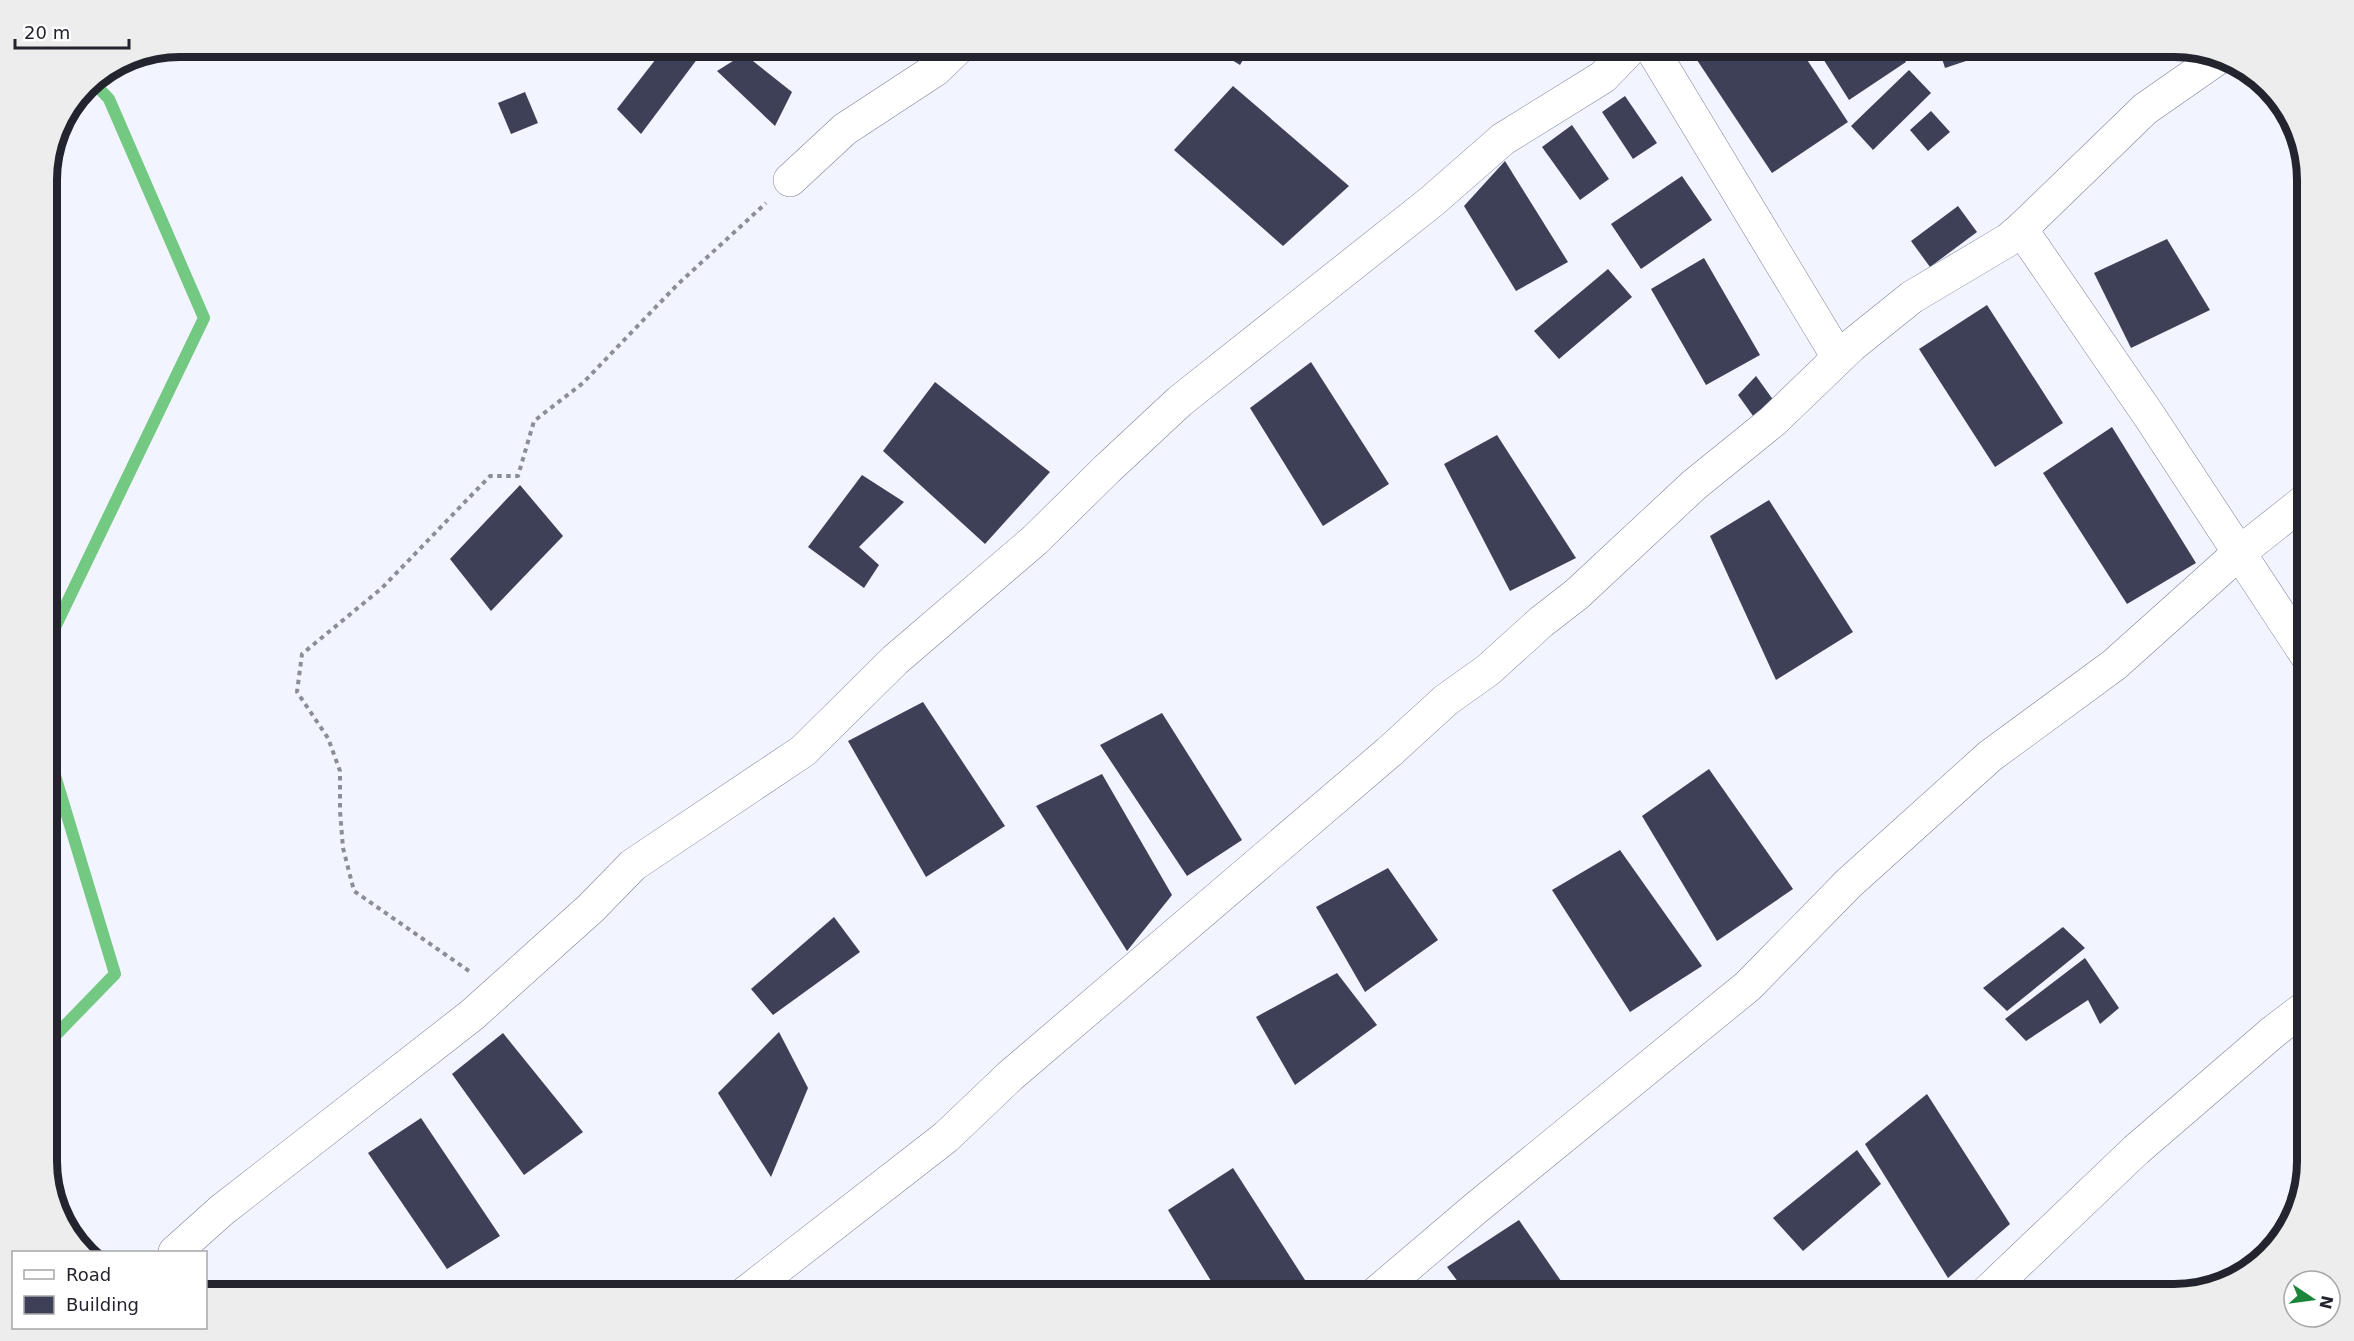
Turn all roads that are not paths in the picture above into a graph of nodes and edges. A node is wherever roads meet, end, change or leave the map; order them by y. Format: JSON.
{"nodes":[{"id":1,"x":948,"y":57,"type":"edge"},
{"id":2,"x":1622,"y":57,"type":"edge"},
{"id":3,"x":1657,"y":57,"type":"edge"},
{"id":4,"x":2211,"y":63,"type":"edge"},
{"id":5,"x":790,"y":180,"type":"road end"},
{"id":6,"x":2021,"y":229,"type":"junction"},
{"id":7,"x":1838,"y":357,"type":"junction"},
{"id":8,"x":2297,"y":507,"type":"edge"},
{"id":9,"x":2240,"y":553,"type":"junction"},
{"id":10,"x":2297,"y":641,"type":"edge"},
{"id":11,"x":2297,"y":1014,"type":"edge"},
{"id":12,"x":176,"y":1251,"type":"edge"},
{"id":13,"x":757,"y":1284,"type":"edge"},
{"id":14,"x":1387,"y":1284,"type":"edge"},
{"id":15,"x":1995,"y":1284,"type":"edge"}],
"edges":[{"from":1,"to":5,"type":"street"},
{"from":2,"to":12,"type":"street"},
{"from":3,"to":7,"type":"street"},
{"from":4,"to":6,"type":"street"},
{"from":6,"to":7,"type":"street"},
{"from":6,"to":9,"type":"street"},
{"from":7,"to":13,"type":"street"},
{"from":8,"to":9,"type":"street"},
{"from":9,"to":10,"type":"street"},
{"from":9,"to":14,"type":"street"},
{"from":11,"to":15,"type":"street"}]}
